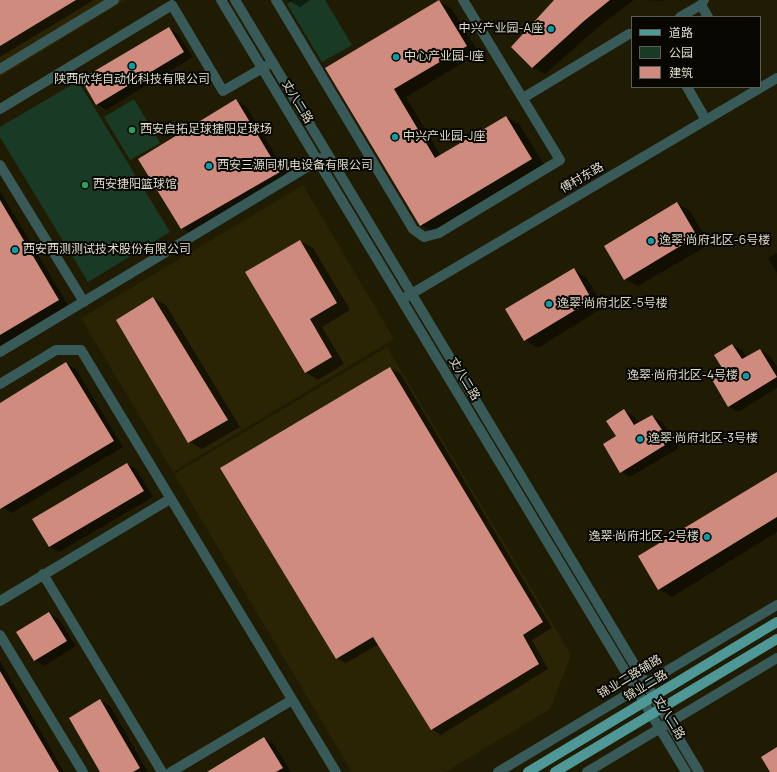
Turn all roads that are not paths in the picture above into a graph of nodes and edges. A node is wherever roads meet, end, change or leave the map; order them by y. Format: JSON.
{"nodes":[{"id":1,"x":114,"y":0,"type":"edge"},
{"id":2,"x":221,"y":0,"type":"edge"},
{"id":3,"x":235,"y":0,"type":"edge"},
{"id":4,"x":276,"y":0,"type":"edge"},
{"id":5,"x":463,"y":0,"type":"edge"},
{"id":6,"x":703,"y":2,"type":"edge"},
{"id":7,"x":682,"y":16,"type":"edge"},
{"id":8,"x":708,"y":16,"type":"edge"},
{"id":9,"x":631,"y":34,"type":"edge"},
{"id":10,"x":273,"y":62,"type":"junction"},
{"id":11,"x":0,"y":69,"type":"edge"},
{"id":12,"x":262,"y":69,"type":"junction"},
{"id":13,"x":777,"y":78,"type":"edge"},
{"id":14,"x":761,"y":85,"type":"edge"},
{"id":15,"x":688,"y":88,"type":"edge"},
{"id":16,"x":751,"y":90,"type":"edge"},
{"id":17,"x":523,"y":98,"type":"junction"},
{"id":18,"x":0,"y":108,"type":"edge"},
{"id":19,"x":706,"y":120,"type":"junction"},
{"id":20,"x":328,"y":154,"type":"junction"},
{"id":21,"x":318,"y":161,"type":"junction"},
{"id":22,"x":0,"y":165,"type":"edge"},
{"id":23,"x":412,"y":294,"type":"junction"},
{"id":24,"x":401,"y":300,"type":"junction"},
{"id":25,"x":84,"y":302,"type":"junction"},
{"id":26,"x":0,"y":352,"type":"edge"},
{"id":27,"x":0,"y":384,"type":"edge"},
{"id":28,"x":170,"y":499,"type":"junction"},
{"id":29,"x":43,"y":574,"type":"junction"},
{"id":30,"x":0,"y":600,"type":"edge"},
{"id":31,"x":777,"y":604,"type":"edge"},
{"id":32,"x":777,"y":622,"type":"edge"},
{"id":33,"x":0,"y":635,"type":"edge"},
{"id":34,"x":777,"y":638,"type":"edge"},
{"id":35,"x":777,"y":658,"type":"edge"},
{"id":36,"x":646,"y":682,"type":"junction"},
{"id":37,"x":636,"y":689,"type":"junction"},
{"id":38,"x":654,"y":696,"type":"junction"},
{"id":39,"x":292,"y":700,"type":"junction"},
{"id":40,"x":644,"y":702,"type":"junction"},
{"id":41,"x":662,"y":708,"type":"junction"},
{"id":42,"x":651,"y":714,"type":"junction"},
{"id":43,"x":670,"y":722,"type":"junction"},
{"id":44,"x":660,"y":728,"type":"junction"},
{"id":45,"x":84,"y":772,"type":"edge"},
{"id":46,"x":162,"y":772,"type":"edge"},
{"id":47,"x":171,"y":772,"type":"edge"},
{"id":48,"x":336,"y":772,"type":"edge"},
{"id":49,"x":498,"y":772,"type":"edge"},
{"id":50,"x":528,"y":772,"type":"edge"},
{"id":51,"x":555,"y":772,"type":"edge"},
{"id":52,"x":587,"y":772,"type":"edge"},
{"id":53,"x":686,"y":772,"type":"edge"},
{"id":54,"x":700,"y":772,"type":"edge"}],
"edges":[{"from":1,"to":11,"type":"street"},
{"from":2,"to":12,"type":"street","name":"丈八二路"},
{"from":3,"to":10,"type":"street","name":"丈八二路"},
{"from":4,"to":17,"type":"street"},
{"from":5,"to":17,"type":"street"},
{"from":6,"to":7,"type":"street"},
{"from":6,"to":8,"type":"street"},
{"from":9,"to":17,"type":"street"},
{"from":10,"to":12,"type":"street"},
{"from":10,"to":20,"type":"street","name":"丈八二路"},
{"from":12,"to":18,"type":"street"},
{"from":12,"to":21,"type":"street","name":"丈八二路"},
{"from":13,"to":14,"type":"street","name":"傅村东路"},
{"from":15,"to":19,"type":"street"},
{"from":16,"to":19,"type":"street","name":"傅村东路"},
{"from":19,"to":23,"type":"street","name":"傅村东路"},
{"from":20,"to":21,"type":"street"},
{"from":20,"to":23,"type":"street","name":"丈八二路"},
{"from":21,"to":24,"type":"street","name":"丈八二路"},
{"from":21,"to":25,"type":"street"},
{"from":22,"to":25,"type":"street"},
{"from":23,"to":24,"type":"street","name":"傅村东路"},
{"from":23,"to":36,"type":"street","name":"丈八二路"},
{"from":24,"to":37,"type":"street","name":"丈八二路"},
{"from":25,"to":26,"type":"street"},
{"from":27,"to":28,"type":"street"},
{"from":28,"to":29,"type":"street"},
{"from":28,"to":39,"type":"street"},
{"from":29,"to":30,"type":"street"},
{"from":29,"to":46,"type":"street"},
{"from":31,"to":36,"type":"street","name":"锦业二路辅路"},
{"from":32,"to":38,"type":"main road","name":"锦业二路"},
{"from":33,"to":45,"type":"street"},
{"from":34,"to":41,"type":"main road"},
{"from":35,"to":43,"type":"street"},
{"from":36,"to":37,"type":"street","name":"锦业二路辅路"},
{"from":36,"to":38,"type":"street","name":"丈八二路"},
{"from":37,"to":40,"type":"street","name":"丈八二路"},
{"from":37,"to":49,"type":"street","name":"锦业二路辅路"},
{"from":38,"to":40,"type":"main road","name":"锦业二路"},
{"from":38,"to":41,"type":"street","name":"丈八二路"},
{"from":39,"to":47,"type":"street"},
{"from":39,"to":48,"type":"street"},
{"from":40,"to":42,"type":"street","name":"丈八二路"},
{"from":40,"to":50,"type":"main road","name":"锦业二路"},
{"from":41,"to":42,"type":"main road"},
{"from":41,"to":43,"type":"street","name":"丈八二路"},
{"from":42,"to":44,"type":"street","name":"丈八二路"},
{"from":42,"to":51,"type":"main road"},
{"from":43,"to":44,"type":"street"},
{"from":43,"to":54,"type":"street","name":"丈八二路"},
{"from":44,"to":52,"type":"street"},
{"from":44,"to":53,"type":"street","name":"丈八二路"}]}
